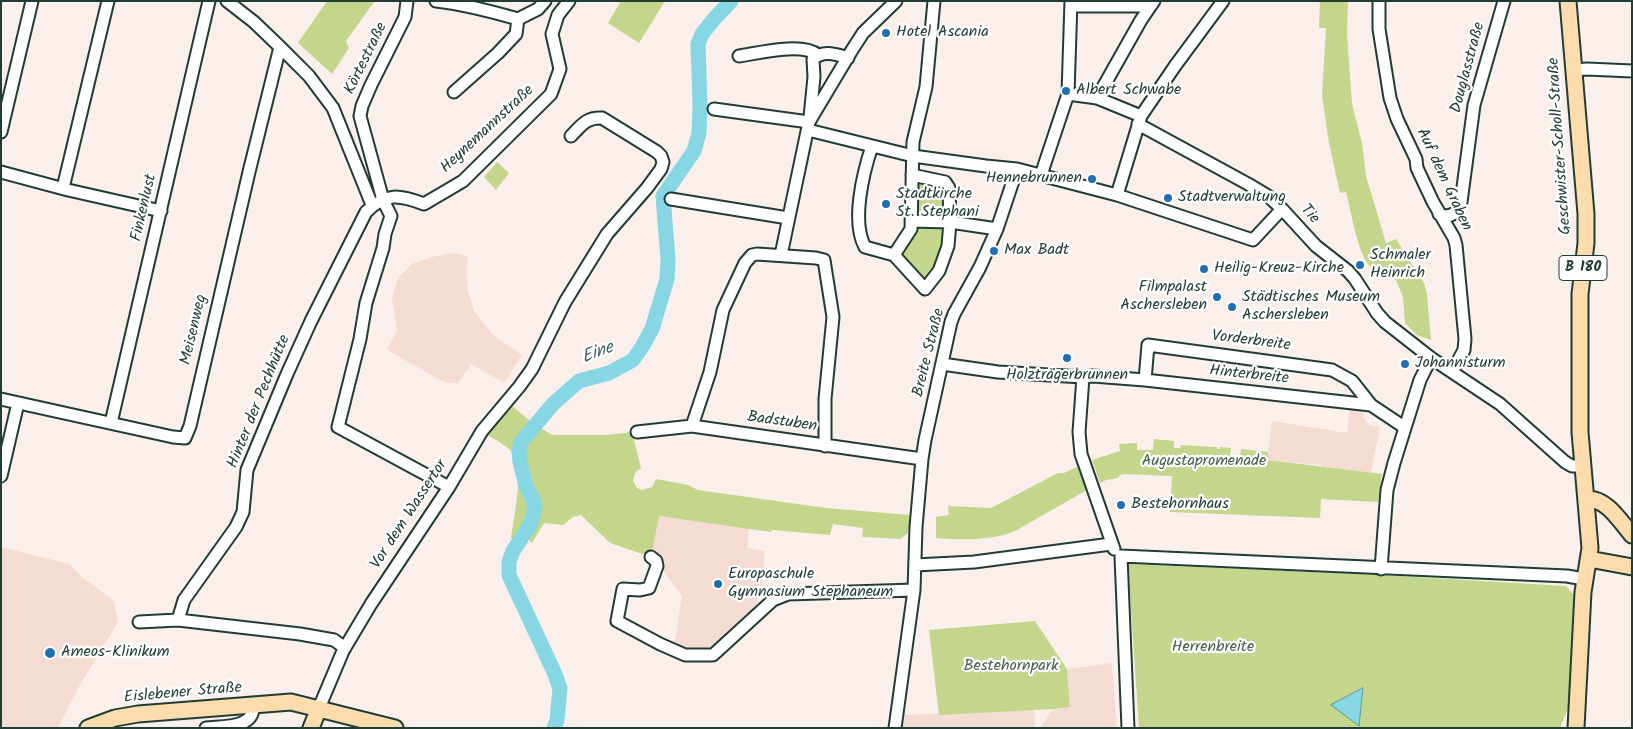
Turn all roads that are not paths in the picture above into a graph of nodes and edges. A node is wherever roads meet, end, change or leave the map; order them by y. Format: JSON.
{"nodes":[{"id":1,"x":32,"y":1,"type":"edge"},
{"id":2,"x":108,"y":1,"type":"edge"},
{"id":3,"x":209,"y":1,"type":"edge"},
{"id":4,"x":227,"y":1,"type":"edge"},
{"id":5,"x":407,"y":1,"type":"edge"},
{"id":6,"x":436,"y":1,"type":"edge"},
{"id":7,"x":545,"y":1,"type":"edge"},
{"id":8,"x":569,"y":1,"type":"edge"},
{"id":9,"x":896,"y":1,"type":"edge"},
{"id":10,"x":934,"y":1,"type":"edge"},
{"id":11,"x":1223,"y":1,"type":"edge"},
{"id":12,"x":1380,"y":1,"type":"edge"},
{"id":13,"x":1504,"y":1,"type":"edge"},
{"id":14,"x":1568,"y":1,"type":"edge"},
{"id":15,"x":1071,"y":4,"type":"edge"},
{"id":16,"x":1152,"y":4,"type":"edge"},
{"id":17,"x":487,"y":6,"type":"edge"},
{"id":18,"x":518,"y":19,"type":"junction"},
{"id":19,"x":280,"y":48,"type":"junction"},
{"id":20,"x":850,"y":54,"type":"junction"},
{"id":21,"x":818,"y":55,"type":"junction"},
{"id":22,"x":739,"y":56,"type":"dead end"},
{"id":23,"x":1574,"y":70,"type":"junction"},
{"id":24,"x":1632,"y":71,"type":"edge"},
{"id":25,"x":454,"y":92,"type":"dead end"},
{"id":26,"x":1068,"y":94,"type":"junction"},
{"id":27,"x":1097,"y":98,"type":"junction"},
{"id":28,"x":714,"y":109,"type":"dead end"},
{"id":29,"x":1140,"y":120,"type":"junction"},
{"id":30,"x":809,"y":123,"type":"junction"},
{"id":31,"x":1,"y":132,"type":"edge"},
{"id":32,"x":571,"y":136,"type":"dead end"},
{"id":33,"x":872,"y":146,"type":"junction"},
{"id":34,"x":913,"y":156,"type":"junction"},
{"id":35,"x":1017,"y":169,"type":"junction"},
{"id":36,"x":1,"y":172,"type":"edge"},
{"id":37,"x":912,"y":175,"type":"junction"},
{"id":38,"x":1041,"y":175,"type":"junction"},
{"id":39,"x":63,"y":188,"type":"junction"},
{"id":40,"x":1117,"y":195,"type":"junction"},
{"id":41,"x":671,"y":199,"type":"dead end"},
{"id":42,"x":378,"y":202,"type":"junction"},
{"id":43,"x":1282,"y":209,"type":"junction"},
{"id":44,"x":161,"y":211,"type":"junction"},
{"id":45,"x":1439,"y":214,"type":"junction"},
{"id":46,"x":788,"y":218,"type":"junction"},
{"id":47,"x":911,"y":221,"type":"junction"},
{"id":48,"x":950,"y":222,"type":"junction"},
{"id":49,"x":997,"y":229,"type":"junction"},
{"id":50,"x":782,"y":255,"type":"junction"},
{"id":51,"x":894,"y":255,"type":"junction"},
{"id":52,"x":1432,"y":358,"type":"junction"},
{"id":53,"x":942,"y":364,"type":"junction"},
{"id":54,"x":1452,"y":372,"type":"junction"},
{"id":55,"x":1083,"y":378,"type":"junction"},
{"id":56,"x":1145,"y":380,"type":"junction"},
{"id":57,"x":1,"y":399,"type":"edge"},
{"id":58,"x":18,"y":403,"type":"junction"},
{"id":59,"x":1371,"y":406,"type":"junction"},
{"id":60,"x":111,"y":422,"type":"junction"},
{"id":61,"x":692,"y":426,"type":"junction"},
{"id":62,"x":1404,"y":428,"type":"junction"},
{"id":63,"x":637,"y":432,"type":"dead end"},
{"id":64,"x":825,"y":446,"type":"junction"},
{"id":65,"x":922,"y":459,"type":"junction"},
{"id":66,"x":1583,"y":466,"type":"junction"},
{"id":67,"x":1,"y":476,"type":"edge"},
{"id":68,"x":449,"y":487,"type":"junction"},
{"id":69,"x":1586,"y":499,"type":"junction"},
{"id":70,"x":1632,"y":535,"type":"edge"},
{"id":71,"x":1112,"y":544,"type":"junction"},
{"id":72,"x":1121,"y":556,"type":"junction"},
{"id":73,"x":651,"y":557,"type":"dead end"},
{"id":74,"x":1589,"y":559,"type":"junction"},
{"id":75,"x":915,"y":565,"type":"junction"},
{"id":76,"x":1632,"y":567,"type":"edge"},
{"id":77,"x":1381,"y":568,"type":"junction"},
{"id":78,"x":1584,"y":579,"type":"junction"},
{"id":79,"x":914,"y":590,"type":"junction"},
{"id":80,"x":178,"y":620,"type":"junction"},
{"id":81,"x":139,"y":622,"type":"dead end"},
{"id":82,"x":345,"y":648,"type":"junction"},
{"id":83,"x":253,"y":705,"type":"junction"},
{"id":84,"x":319,"y":708,"type":"junction"},
{"id":85,"x":88,"y":728,"type":"edge"},
{"id":86,"x":206,"y":728,"type":"edge"},
{"id":87,"x":311,"y":728,"type":"edge"},
{"id":88,"x":395,"y":728,"type":"edge"},
{"id":89,"x":895,"y":728,"type":"edge"},
{"id":90,"x":1128,"y":728,"type":"edge"},
{"id":91,"x":1576,"y":728,"type":"edge"}],
"edges":[{"from":1,"to":31,"type":"street"},
{"from":2,"to":39,"type":"street"},
{"from":3,"to":44,"type":"street","name":"Finkenlust"},
{"from":4,"to":19,"type":"street"},
{"from":5,"to":42,"type":"street","name":"Körtestraße"},
{"from":6,"to":17,"type":"street"},
{"from":7,"to":18,"type":"street"},
{"from":8,"to":42,"type":"street","name":"Heynemannstraße"},
{"from":9,"to":20,"type":"street"},
{"from":10,"to":34,"type":"street"},
{"from":11,"to":29,"type":"street"},
{"from":12,"to":45,"type":"street","name":"Auf dem Graben"},
{"from":13,"to":45,"type":"street","name":"Douglasstraße"},
{"from":14,"to":23,"type":"main road","name":"Geschwister-Scholl-Straße","number":"B 180"},
{"from":15,"to":16,"type":"street"},
{"from":15,"to":26,"type":"street"},
{"from":16,"to":27,"type":"street"},
{"from":17,"to":18,"type":"street"},
{"from":18,"to":25,"type":"street"},
{"from":19,"to":42,"type":"street"},
{"from":19,"to":60,"type":"street","name":"Meisenweg"},
{"from":20,"to":21,"type":"street"},
{"from":20,"to":30,"type":"street"},
{"from":21,"to":22,"type":"street"},
{"from":21,"to":30,"type":"street"},
{"from":23,"to":24,"type":"street"},
{"from":23,"to":66,"type":"main road","name":"Geschwister-Scholl-Straße","number":"B 180"},
{"from":26,"to":27,"type":"street","name":"Tie"},
{"from":26,"to":38,"type":"street"},
{"from":27,"to":29,"type":"street","name":"Tie"},
{"from":28,"to":30,"type":"street"},
{"from":29,"to":40,"type":"street"},
{"from":29,"to":43,"type":"street","name":"Tie"},
{"from":30,"to":33,"type":"street"},
{"from":30,"to":46,"type":"street"},
{"from":32,"to":68,"type":"street","name":"Vor dem Wassertor"},
{"from":33,"to":34,"type":"street"},
{"from":33,"to":51,"type":"street"},
{"from":34,"to":35,"type":"street"},
{"from":34,"to":37,"type":"street"},
{"from":35,"to":38,"type":"street"},
{"from":35,"to":49,"type":"street","name":"Breite Straße"},
{"from":36,"to":39,"type":"street"},
{"from":37,"to":47,"type":"street"},
{"from":37,"to":48,"type":"street"},
{"from":38,"to":40,"type":"street"},
{"from":39,"to":44,"type":"street"},
{"from":40,"to":43,"type":"street"},
{"from":41,"to":46,"type":"street"},
{"from":42,"to":68,"type":"street","name":"Körtestraße"},
{"from":42,"to":80,"type":"street","name":"Hinter der Pechhütte"},
{"from":43,"to":52,"type":"street","name":"Tie"},
{"from":44,"to":60,"type":"street","name":"Finkenlust"},
{"from":45,"to":54,"type":"street","name":"Auf dem Graben"},
{"from":46,"to":50,"type":"street"},
{"from":47,"to":48,"type":"street"},
{"from":47,"to":51,"type":"street"},
{"from":48,"to":49,"type":"street"},
{"from":48,"to":51,"type":"street"},
{"from":49,"to":53,"type":"street","name":"Breite Straße"},
{"from":50,"to":61,"type":"street"},
{"from":50,"to":64,"type":"street"},
{"from":52,"to":54,"type":"street","name":"Tie"},
{"from":52,"to":62,"type":"street"},
{"from":53,"to":55,"type":"street","name":"Hinterbreite"},
{"from":53,"to":65,"type":"street","name":"Breite Straße"},
{"from":54,"to":66,"type":"street","name":"Tie"},
{"from":55,"to":56,"type":"street","name":"Hinterbreite"},
{"from":55,"to":71,"type":"street"},
{"from":56,"to":59,"type":"street","name":"Hinterbreite"},
{"from":56,"to":59,"type":"street","name":"Vorderbreite"},
{"from":57,"to":58,"type":"street","name":"Meisenweg"},
{"from":58,"to":60,"type":"street","name":"Meisenweg"},
{"from":58,"to":67,"type":"street"},
{"from":59,"to":62,"type":"street","name":"Hinterbreite"},
{"from":61,"to":63,"type":"street","name":"Badstuben"},
{"from":61,"to":64,"type":"street","name":"Badstuben"},
{"from":62,"to":77,"type":"street"},
{"from":64,"to":65,"type":"street","name":"Badstuben"},
{"from":65,"to":75,"type":"street","name":"Breite Straße"},
{"from":66,"to":69,"type":"main road","name":"Geschwister-Scholl-Straße","number":"B 180"},
{"from":68,"to":82,"type":"street","name":"Vor dem Wassertor"},
{"from":69,"to":70,"type":"main road"},
{"from":69,"to":74,"type":"main road","number":"B 180"},
{"from":71,"to":72,"type":"street"},
{"from":71,"to":75,"type":"street"},
{"from":72,"to":77,"type":"street"},
{"from":72,"to":90,"type":"street"},
{"from":73,"to":79,"type":"street"},
{"from":74,"to":76,"type":"main road"},
{"from":74,"to":78,"type":"main road","number":"B 180"},
{"from":75,"to":79,"type":"street","name":"Breite Straße"},
{"from":77,"to":78,"type":"street"},
{"from":78,"to":91,"type":"main road","number":"B 180"},
{"from":79,"to":89,"type":"street","name":"Breite Straße"},
{"from":80,"to":81,"type":"street"},
{"from":80,"to":82,"type":"street"},
{"from":82,"to":84,"type":"street","name":"Vor dem Wassertor"},
{"from":83,"to":84,"type":"main road","name":"Eislebener Straße"},
{"from":83,"to":85,"type":"main road","name":"Eislebener Straße"},
{"from":83,"to":86,"type":"street","name":"Eislebener Straße"},
{"from":84,"to":87,"type":"main road"},
{"from":84,"to":88,"type":"main road","name":"Eislebener Straße"}]}
